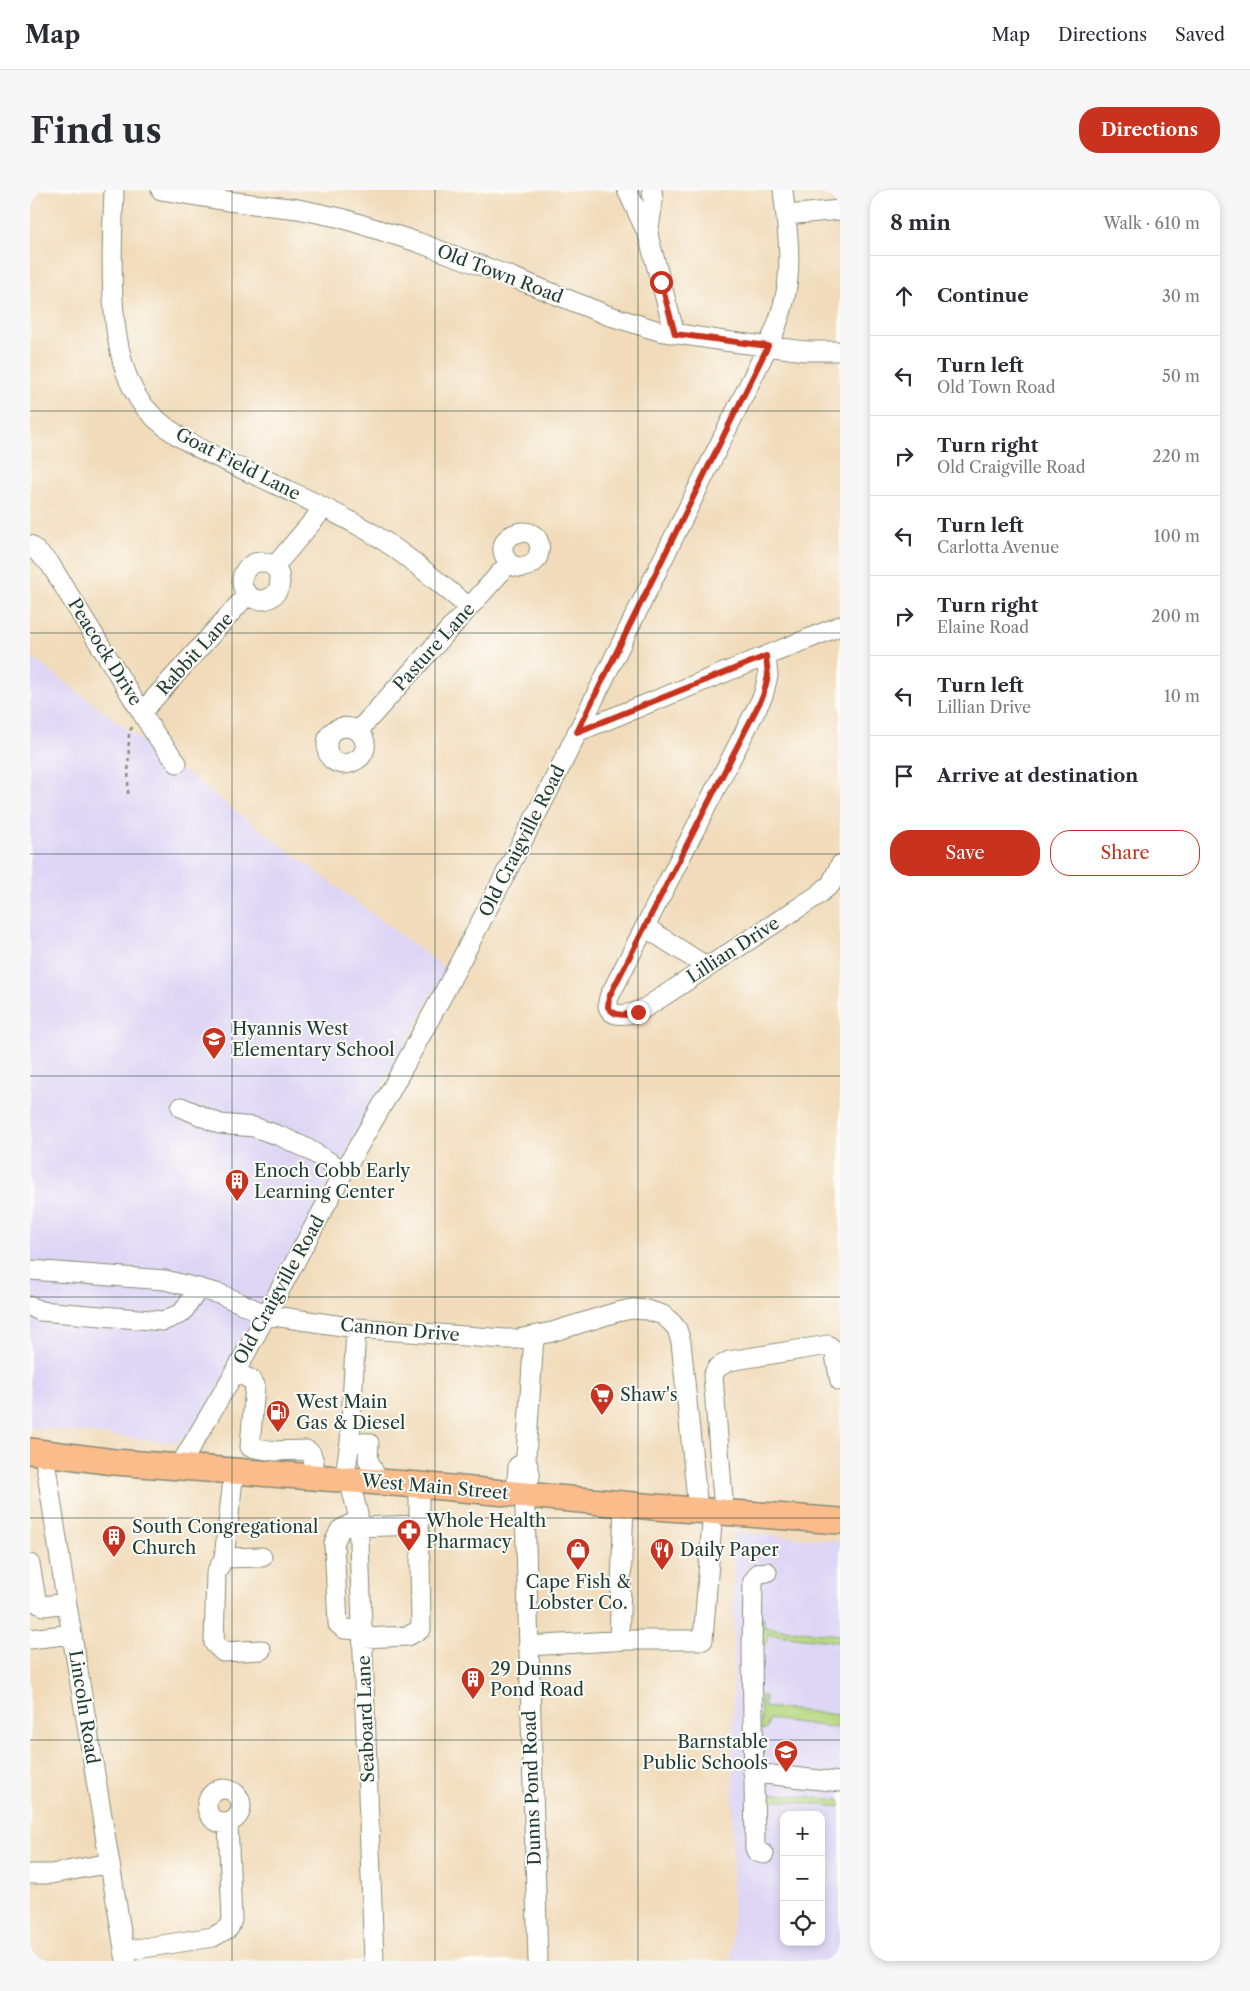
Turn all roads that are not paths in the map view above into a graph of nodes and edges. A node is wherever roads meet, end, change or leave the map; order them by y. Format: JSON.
{"nodes":[{"id":1,"x":114,"y":190,"type":"edge"},
{"id":2,"x":161,"y":190,"type":"edge"},
{"id":3,"x":627,"y":190,"type":"edge"},
{"id":4,"x":652,"y":190,"type":"edge"},
{"id":5,"x":783,"y":190,"type":"edge"},
{"id":6,"x":840,"y":210,"type":"edge"},
{"id":7,"x":786,"y":215,"type":"junction"},
{"id":8,"x":648,"y":235,"type":"junction"},
{"id":9,"x":675,"y":334,"type":"junction"},
{"id":10,"x":768,"y":346,"type":"junction"},
{"id":11,"x":840,"y":351,"type":"edge"},
{"id":12,"x":324,"y":508,"type":"junction"},
{"id":13,"x":30,"y":545,"type":"edge"},
{"id":14,"x":509,"y":563,"type":"dead end"},
{"id":15,"x":274,"y":567,"type":"junction"},
{"id":16,"x":248,"y":595,"type":"junction"},
{"id":17,"x":469,"y":607,"type":"junction"},
{"id":18,"x":840,"y":626,"type":"edge"},
{"id":19,"x":766,"y":656,"type":"junction"},
{"id":20,"x":142,"y":712,"type":"junction"},
{"id":21,"x":358,"y":730,"type":"dead end"},
{"id":22,"x":577,"y":732,"type":"junction"},
{"id":23,"x":176,"y":763,"type":"dead end"},
{"id":24,"x":840,"y":865,"type":"edge"},
{"id":25,"x":835,"y":887,"type":"edge"},
{"id":26,"x":645,"y":927,"type":"junction"},
{"id":27,"x":708,"y":967,"type":"junction"},
{"id":28,"x":182,"y":1107,"type":"dead end"},
{"id":29,"x":344,"y":1171,"type":"junction"},
{"id":30,"x":30,"y":1270,"type":"edge"},
{"id":31,"x":199,"y":1288,"type":"junction"},
{"id":32,"x":30,"y":1306,"type":"edge"},
{"id":33,"x":267,"y":1315,"type":"junction"},
{"id":34,"x":356,"y":1328,"type":"junction"},
{"id":35,"x":534,"y":1336,"type":"junction"},
{"id":36,"x":235,"y":1372,"type":"junction"},
{"id":37,"x":840,"y":1381,"type":"edge"},
{"id":38,"x":360,"y":1443,"type":"junction"},
{"id":39,"x":250,"y":1447,"type":"junction"},
{"id":40,"x":37,"y":1452,"type":"edge"},
{"id":41,"x":179,"y":1467,"type":"junction"},
{"id":42,"x":240,"y":1471,"type":"junction"},
{"id":43,"x":313,"y":1476,"type":"junction"},
{"id":44,"x":349,"y":1479,"type":"junction"},
{"id":45,"x":378,"y":1481,"type":"junction"},
{"id":46,"x":419,"y":1484,"type":"junction"},
{"id":47,"x":524,"y":1491,"type":"junction"},
{"id":48,"x":624,"y":1504,"type":"junction"},
{"id":49,"x":712,"y":1510,"type":"junction"},
{"id":50,"x":840,"y":1521,"type":"edge"},
{"id":51,"x":358,"y":1523,"type":"junction"},
{"id":52,"x":419,"y":1526,"type":"junction"},
{"id":53,"x":224,"y":1558,"type":"junction"},
{"id":54,"x":262,"y":1558,"type":"dead end"},
{"id":55,"x":30,"y":1564,"type":"edge"},
{"id":56,"x":767,"y":1572,"type":"dead end"},
{"id":57,"x":66,"y":1603,"type":"junction"},
{"id":58,"x":72,"y":1634,"type":"junction"},
{"id":59,"x":363,"y":1634,"type":"junction"},
{"id":60,"x":30,"y":1639,"type":"edge"},
{"id":61,"x":619,"y":1640,"type":"junction"},
{"id":62,"x":528,"y":1646,"type":"junction"},
{"id":63,"x":261,"y":1650,"type":"dead end"},
{"id":64,"x":753,"y":1772,"type":"junction"},
{"id":65,"x":840,"y":1782,"type":"edge"},
{"id":66,"x":228,"y":1823,"type":"dead end"},
{"id":67,"x":764,"y":1854,"type":"dead end"},
{"id":68,"x":110,"y":1863,"type":"junction"},
{"id":69,"x":30,"y":1874,"type":"edge"},
{"id":70,"x":125,"y":1956,"type":"edge"},
{"id":71,"x":374,"y":1961,"type":"edge"},
{"id":72,"x":538,"y":1961,"type":"edge"}],
"edges":[{"from":1,"to":12,"type":"street","name":"Goat Field Lane"},
{"from":2,"to":9,"type":"street","name":"Old Town Road"},
{"from":3,"to":8,"type":"street"},
{"from":4,"to":8,"type":"street"},
{"from":5,"to":7,"type":"street","name":"Old Craigville Road"},
{"from":6,"to":7,"type":"street"},
{"from":7,"to":10,"type":"street","name":"Old Craigville Road"},
{"from":8,"to":9,"type":"street"},
{"from":9,"to":10,"type":"street","name":"Old Town Road"},
{"from":10,"to":11,"type":"street","name":"Old Town Road"},
{"from":10,"to":22,"type":"street","name":"Old Craigville Road"},
{"from":12,"to":15,"type":"street"},
{"from":12,"to":17,"type":"street","name":"Goat Field Lane"},
{"from":13,"to":20,"type":"street","name":"Peacock Drive"},
{"from":14,"to":17,"type":"street","name":"Pasture Lane"},
{"from":15,"to":16,"type":"street"},
{"from":15,"to":16,"type":"street"},
{"from":16,"to":20,"type":"street","name":"Rabbit Lane"},
{"from":17,"to":21,"type":"street","name":"Pasture Lane"},
{"from":18,"to":19,"type":"street"},
{"from":19,"to":22,"type":"street"},
{"from":19,"to":26,"type":"street"},
{"from":20,"to":23,"type":"street","name":"Peacock Drive"},
{"from":22,"to":29,"type":"street","name":"Old Craigville Road"},
{"from":24,"to":25,"type":"street","name":"Lillian Drive"},
{"from":25,"to":27,"type":"street","name":"Lillian Drive"},
{"from":26,"to":27,"type":"street"},
{"from":26,"to":27,"type":"street","name":"Lillian Drive"},
{"from":28,"to":29,"type":"street"},
{"from":29,"to":33,"type":"street","name":"Old Craigville Road"},
{"from":30,"to":31,"type":"street","name":"Cannon Drive"},
{"from":31,"to":32,"type":"street"},
{"from":31,"to":33,"type":"street","name":"Cannon Drive"},
{"from":33,"to":34,"type":"street","name":"Cannon Drive"},
{"from":33,"to":36,"type":"street","name":"Old Craigville Road"},
{"from":34,"to":35,"type":"street","name":"Cannon Drive"},
{"from":34,"to":38,"type":"street"},
{"from":35,"to":47,"type":"street","name":"Dunns Pond Road"},
{"from":35,"to":49,"type":"street","name":"Cannon Drive"},
{"from":36,"to":39,"type":"street"},
{"from":36,"to":41,"type":"street","name":"Old Craigville Road"},
{"from":37,"to":49,"type":"street"},
{"from":38,"to":44,"type":"street","name":"Seaboard Lane"},
{"from":38,"to":45,"type":"street"},
{"from":39,"to":42,"type":"street"},
{"from":39,"to":43,"type":"street"},
{"from":40,"to":41,"type":"main road","name":"West Main Street"},
{"from":40,"to":57,"type":"street","name":"Lincoln Road"},
{"from":41,"to":42,"type":"main road","name":"West Main Street"},
{"from":42,"to":43,"type":"main road","name":"West Main Street"},
{"from":42,"to":53,"type":"street"},
{"from":43,"to":44,"type":"main road","name":"West Main Street"},
{"from":44,"to":45,"type":"main road","name":"West Main Street"},
{"from":44,"to":51,"type":"street","name":"Seaboard Lane"},
{"from":45,"to":46,"type":"main road","name":"West Main Street"},
{"from":46,"to":47,"type":"main road","name":"West Main Street"},
{"from":46,"to":52,"type":"street"},
{"from":47,"to":48,"type":"main road","name":"West Main Street"},
{"from":47,"to":62,"type":"street","name":"Dunns Pond Road"},
{"from":48,"to":49,"type":"main road","name":"West Main Street"},
{"from":48,"to":61,"type":"street"},
{"from":49,"to":50,"type":"main road","name":"West Main Street"},
{"from":49,"to":61,"type":"street"},
{"from":51,"to":52,"type":"street"},
{"from":51,"to":59,"type":"street","name":"Seaboard Lane"},
{"from":51,"to":59,"type":"street"},
{"from":52,"to":59,"type":"street"},
{"from":53,"to":54,"type":"street"},
{"from":53,"to":63,"type":"street"},
{"from":55,"to":57,"type":"street"},
{"from":56,"to":64,"type":"street"},
{"from":57,"to":58,"type":"street","name":"Lincoln Road"},
{"from":58,"to":60,"type":"street"},
{"from":58,"to":68,"type":"street","name":"Lincoln Road"},
{"from":59,"to":71,"type":"street","name":"Seaboard Lane"},
{"from":61,"to":62,"type":"street"},
{"from":62,"to":72,"type":"street","name":"Dunns Pond Road"},
{"from":64,"to":65,"type":"street"},
{"from":64,"to":67,"type":"street"},
{"from":66,"to":70,"type":"street"},
{"from":68,"to":69,"type":"street"},
{"from":68,"to":70,"type":"street","name":"Lincoln Road"}]}
